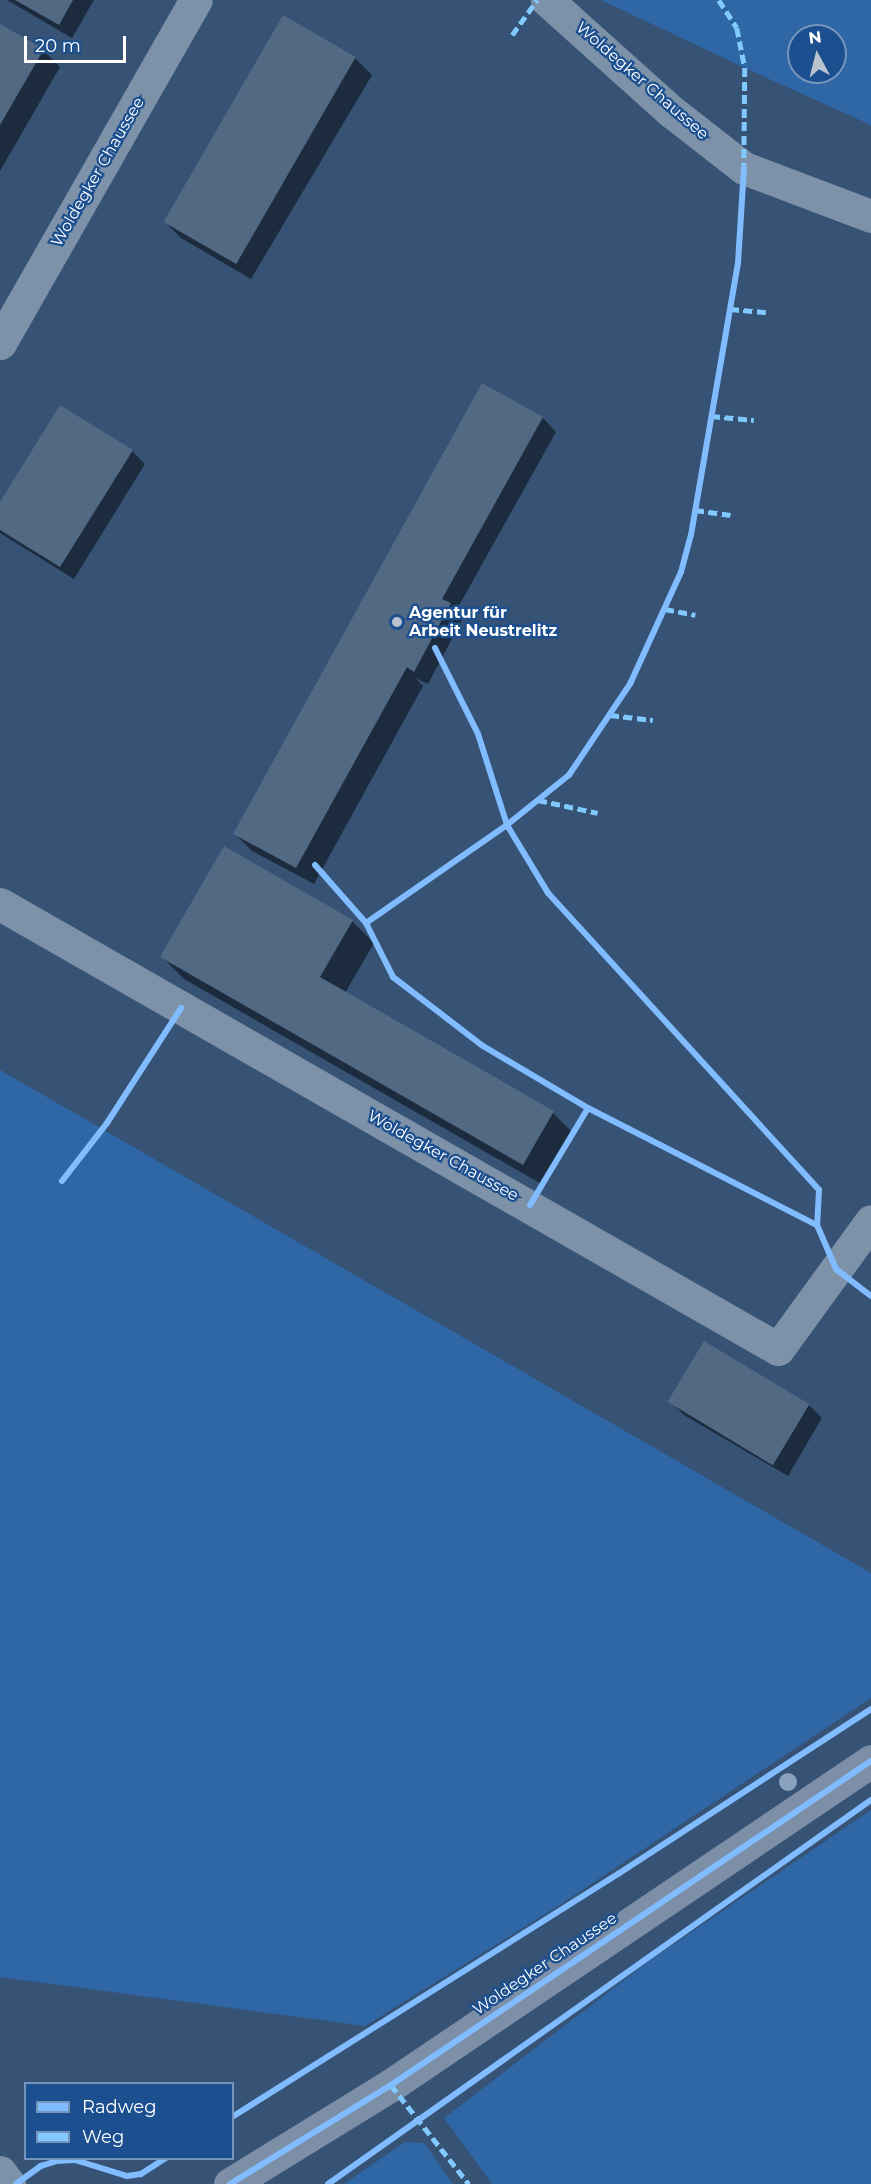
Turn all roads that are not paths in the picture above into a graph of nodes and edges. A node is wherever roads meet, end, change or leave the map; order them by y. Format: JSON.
{"nodes":[{"id":1,"x":196,"y":0,"type":"edge"},
{"id":2,"x":547,"y":0,"type":"edge"},
{"id":3,"x":871,"y":216,"type":"edge"},
{"id":4,"x":0,"y":343,"type":"edge"},
{"id":5,"x":0,"y":904,"type":"edge"},
{"id":6,"x":871,"y":1221,"type":"edge"},
{"id":7,"x":871,"y":1761,"type":"edge"},
{"id":8,"x":0,"y":2172,"type":"edge"},
{"id":9,"x":9,"y":2184,"type":"edge"},
{"id":10,"x":230,"y":2184,"type":"edge"}],
"edges":[{"from":1,"to":4,"type":"lane","name":"Woldegker Chaussee"},
{"from":2,"to":3,"type":"lane","name":"Woldegker Chaussee"},
{"from":5,"to":6,"type":"lane","name":"Woldegker Chaussee"},
{"from":7,"to":10,"type":"main road","name":"Woldegker Chaussee"},
{"from":8,"to":9,"type":"lane"}]}
